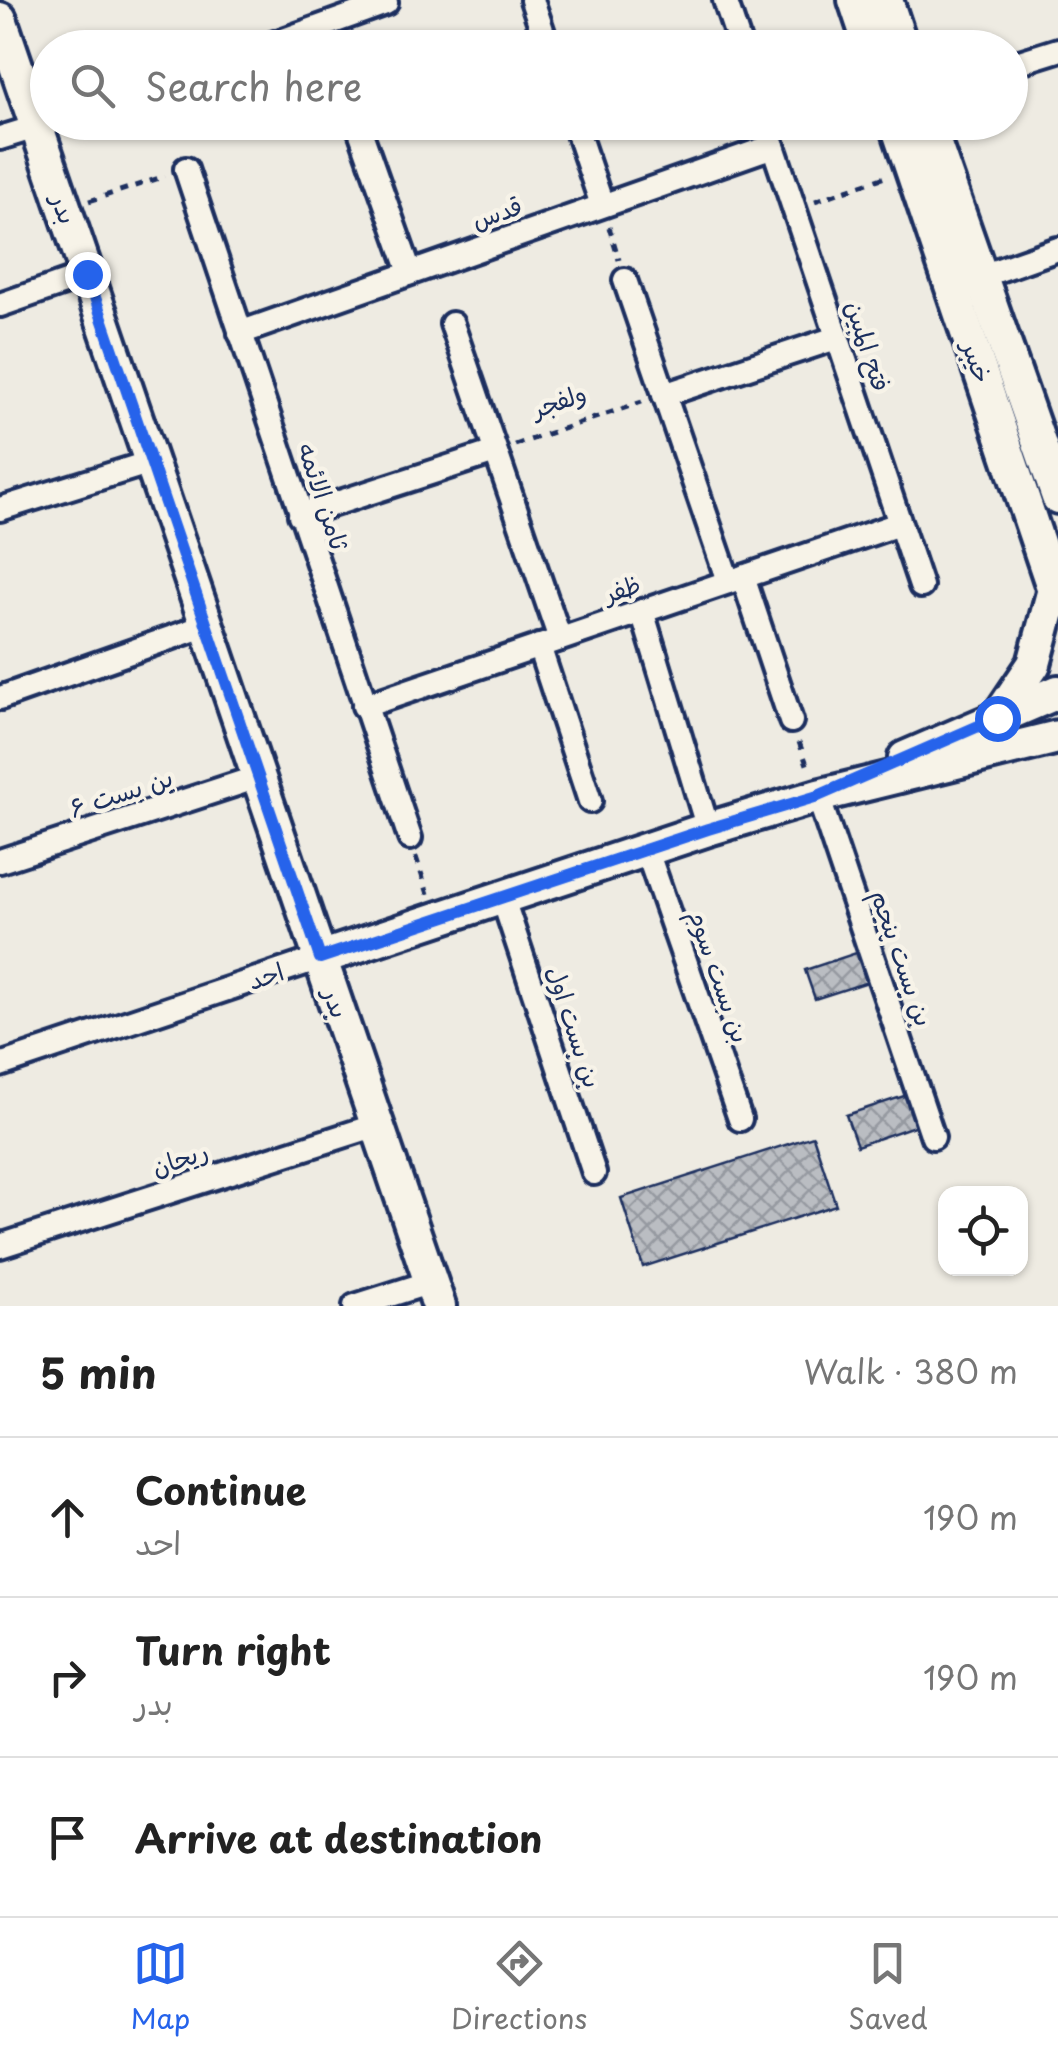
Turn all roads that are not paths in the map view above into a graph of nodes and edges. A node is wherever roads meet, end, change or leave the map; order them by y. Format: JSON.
{"nodes":[{"id":1,"x":385,"y":0,"type":"edge"},
{"id":2,"x":532,"y":0,"type":"edge"},
{"id":3,"x":725,"y":0,"type":"edge"},
{"id":4,"x":855,"y":0,"type":"edge"},
{"id":5,"x":886,"y":0,"type":"edge"},
{"id":6,"x":0,"y":20,"type":"edge"},
{"id":7,"x":311,"y":30,"type":"edge"},
{"id":8,"x":542,"y":30,"type":"edge"},
{"id":9,"x":735,"y":30,"type":"edge"},
{"id":10,"x":865,"y":30,"type":"edge"},
{"id":11,"x":896,"y":30,"type":"edge"},
{"id":12,"x":1058,"y":50,"type":"edge"},
{"id":13,"x":1028,"y":59,"type":"edge"},
{"id":14,"x":30,"y":93,"type":"edge"},
{"id":15,"x":30,"y":129,"type":"edge"},
{"id":16,"x":0,"y":138,"type":"edge"},
{"id":17,"x":47,"y":140,"type":"edge"},
{"id":18,"x":363,"y":140,"type":"edge"},
{"id":19,"x":580,"y":140,"type":"edge"},
{"id":20,"x":771,"y":140,"type":"edge"},
{"id":21,"x":902,"y":140,"type":"edge"},
{"id":22,"x":934,"y":140,"type":"edge"},
{"id":23,"x":773,"y":146,"type":"junction"},
{"id":24,"x":186,"y":169,"type":"road end"},
{"id":25,"x":602,"y":206,"type":"junction"},
{"id":26,"x":1058,"y":249,"type":"edge"},
{"id":27,"x":410,"y":272,"type":"junction"},
{"id":28,"x":87,"y":274,"type":"junction"},
{"id":29,"x":980,"y":277,"type":"junction"},
{"id":30,"x":625,"y":280,"type":"road end"},
{"id":31,"x":0,"y":305,"type":"edge"},
{"id":32,"x":452,"y":324,"type":"dead end"},
{"id":33,"x":240,"y":333,"type":"junction"},
{"id":34,"x":836,"y":338,"type":"junction"},
{"id":35,"x":664,"y":394,"type":"junction"},
{"id":36,"x":496,"y":452,"type":"junction"},
{"id":37,"x":151,"y":462,"type":"junction"},
{"id":38,"x":1058,"y":497,"type":"edge"},
{"id":39,"x":0,"y":509,"type":"edge"},
{"id":40,"x":300,"y":515,"type":"junction"},
{"id":41,"x":898,"y":524,"type":"junction"},
{"id":42,"x":736,"y":579,"type":"junction"},
{"id":43,"x":921,"y":586,"type":"dead end"},
{"id":44,"x":1056,"y":596,"type":"edge"},
{"id":45,"x":642,"y":611,"type":"junction"},
{"id":46,"x":206,"y":625,"type":"junction"},
{"id":47,"x":550,"y":643,"type":"junction"},
{"id":48,"x":1058,"y":692,"type":"edge"},
{"id":49,"x":0,"y":698,"type":"edge"},
{"id":50,"x":364,"y":706,"type":"junction"},
{"id":51,"x":997,"y":718,"type":"junction"},
{"id":52,"x":791,"y":722,"type":"road end"},
{"id":53,"x":1058,"y":737,"type":"edge"},
{"id":54,"x":258,"y":777,"type":"junction"},
{"id":55,"x":818,"y":796,"type":"junction"},
{"id":56,"x":590,"y":801,"type":"dead end"},
{"id":57,"x":708,"y":829,"type":"junction"},
{"id":58,"x":410,"y":838,"type":"road end"},
{"id":59,"x":647,"y":850,"type":"junction"},
{"id":60,"x":0,"y":860,"type":"edge"},
{"id":61,"x":503,"y":899,"type":"junction"},
{"id":62,"x":320,"y":958,"type":"junction"},
{"id":63,"x":0,"y":1065,"type":"edge"},
{"id":64,"x":740,"y":1120,"type":"dead end"},
{"id":65,"x":377,"y":1125,"type":"junction"},
{"id":66,"x":933,"y":1137,"type":"dead end"},
{"id":67,"x":594,"y":1172,"type":"dead end"},
{"id":68,"x":0,"y":1246,"type":"edge"},
{"id":69,"x":435,"y":1294,"type":"edge"},
{"id":70,"x":355,"y":1306,"type":"edge"}],
"edges":[{"from":1,"to":7,"type":"street"},
{"from":2,"to":8,"type":"street"},
{"from":3,"to":9,"type":"street"},
{"from":4,"to":10,"type":"street"},
{"from":5,"to":11,"type":"street"},
{"from":6,"to":14,"type":"street","name":"بدر"},
{"from":12,"to":13,"type":"street"},
{"from":15,"to":16,"type":"street"},
{"from":17,"to":28,"type":"street","name":"بدر"},
{"from":18,"to":27,"type":"street"},
{"from":19,"to":25,"type":"street"},
{"from":20,"to":23,"type":"street","name":"فتح المبین"},
{"from":21,"to":44,"type":"street","name":"خیبر"},
{"from":22,"to":29,"type":"street","name":"خیبر"},
{"from":23,"to":25,"type":"street","name":"قدس"},
{"from":23,"to":34,"type":"street","name":"فتح المبین"},
{"from":24,"to":33,"type":"street","name":"ثامن الائمه"},
{"from":25,"to":27,"type":"street","name":"قدس"},
{"from":26,"to":29,"type":"street"},
{"from":27,"to":33,"type":"street","name":"قدس"},
{"from":28,"to":31,"type":"street"},
{"from":28,"to":37,"type":"street","name":"بدر"},
{"from":29,"to":38,"type":"street","name":"خیبر"},
{"from":30,"to":35,"type":"street"},
{"from":32,"to":36,"type":"street"},
{"from":33,"to":40,"type":"street","name":"ثامن الائمه"},
{"from":34,"to":35,"type":"street"},
{"from":34,"to":41,"type":"street","name":"فتح المبین"},
{"from":35,"to":42,"type":"street"},
{"from":36,"to":40,"type":"street"},
{"from":36,"to":47,"type":"street"},
{"from":37,"to":39,"type":"street"},
{"from":37,"to":46,"type":"street","name":"بدر"},
{"from":40,"to":50,"type":"street","name":"ثامن الائمه"},
{"from":41,"to":42,"type":"street","name":"ظفر"},
{"from":41,"to":43,"type":"street","name":"فتح المبین"},
{"from":42,"to":45,"type":"street","name":"ظفر"},
{"from":42,"to":52,"type":"street"},
{"from":44,"to":51,"type":"street"},
{"from":45,"to":47,"type":"street","name":"ظفر"},
{"from":45,"to":57,"type":"street"},
{"from":46,"to":49,"type":"street"},
{"from":46,"to":54,"type":"street","name":"بدر"},
{"from":47,"to":50,"type":"street","name":"ظفر"},
{"from":47,"to":56,"type":"street"},
{"from":48,"to":51,"type":"street","name":"احد"},
{"from":50,"to":58,"type":"street","name":"ثامن الائمه"},
{"from":51,"to":55,"type":"street","name":"احد"},
{"from":53,"to":55,"type":"street","name":"احد"},
{"from":54,"to":60,"type":"street","name":"بن بست ۶"},
{"from":54,"to":62,"type":"street","name":"بدر"},
{"from":55,"to":57,"type":"street","name":"احد"},
{"from":55,"to":66,"type":"street","name":"بن بست پنجم"},
{"from":57,"to":59,"type":"street","name":"احد"},
{"from":59,"to":61,"type":"street","name":"احد"},
{"from":59,"to":64,"type":"street","name":"بن بست سوم"},
{"from":61,"to":62,"type":"street","name":"احد"},
{"from":61,"to":67,"type":"street","name":"بن بست اول"},
{"from":62,"to":63,"type":"street","name":"احد"},
{"from":62,"to":65,"type":"street","name":"بدر"},
{"from":65,"to":68,"type":"street","name":"ریحان"},
{"from":65,"to":69,"type":"street","name":"بدر"},
{"from":69,"to":70,"type":"street"}]}
